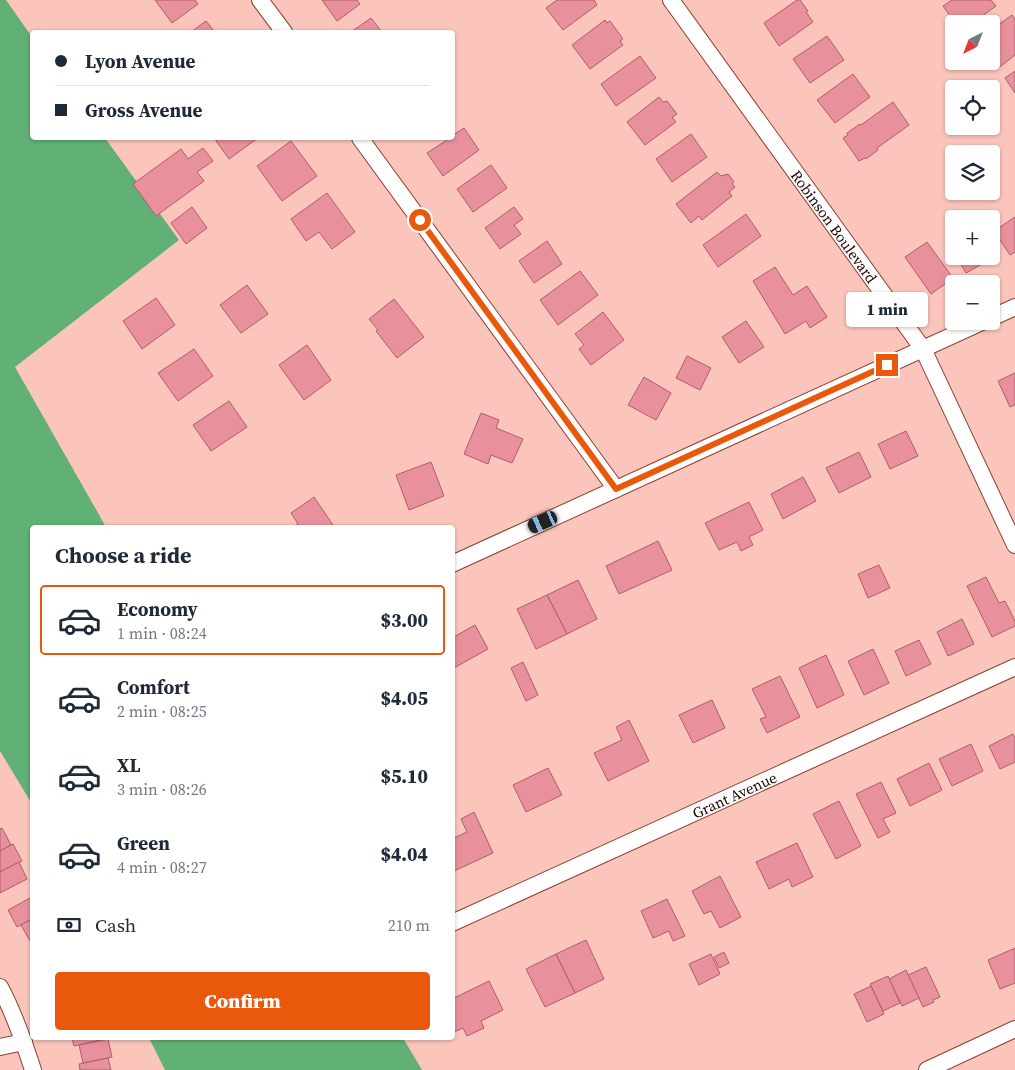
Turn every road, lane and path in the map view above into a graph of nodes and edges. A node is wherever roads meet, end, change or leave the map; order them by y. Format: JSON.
{"nodes":[{"id":1,"x":260,"y":0,"type":"edge"},
{"id":2,"x":671,"y":0,"type":"edge"},
{"id":3,"x":282,"y":30,"type":"edge"},
{"id":4,"x":361,"y":140,"type":"edge"},
{"id":5,"x":1015,"y":307,"type":"edge"},
{"id":6,"x":1000,"y":314,"type":"edge"},
{"id":7,"x":965,"y":330,"type":"edge"},
{"id":8,"x":924,"y":349,"type":"junction"},
{"id":9,"x":616,"y":489,"type":"junction"},
{"id":10,"x":1015,"y":545,"type":"edge"},
{"id":11,"x":455,"y":563,"type":"edge"},
{"id":12,"x":1015,"y":667,"type":"edge"},
{"id":13,"x":455,"y":922,"type":"edge"},
{"id":14,"x":0,"y":987,"type":"edge"},
{"id":15,"x":1015,"y":1029,"type":"edge"},
{"id":16,"x":24,"y":1042,"type":"junction"},
{"id":17,"x":0,"y":1047,"type":"edge"},
{"id":18,"x":33,"y":1070,"type":"edge"},
{"id":19,"x":927,"y":1070,"type":"edge"}],
"edges":[{"from":1,"to":3,"type":"street"},
{"from":2,"to":8,"type":"street","name":"Robinson Boulevard"},
{"from":4,"to":9,"type":"street"},
{"from":5,"to":6,"type":"street"},
{"from":7,"to":8,"type":"street"},
{"from":8,"to":9,"type":"street"},
{"from":8,"to":10,"type":"street","name":"Robinson Boulevard"},
{"from":9,"to":11,"type":"street"},
{"from":12,"to":13,"type":"street","name":"Grant Avenue"},
{"from":14,"to":16,"type":"street"},
{"from":15,"to":19,"type":"street"},
{"from":16,"to":17,"type":"street"},
{"from":16,"to":18,"type":"street"}]}
